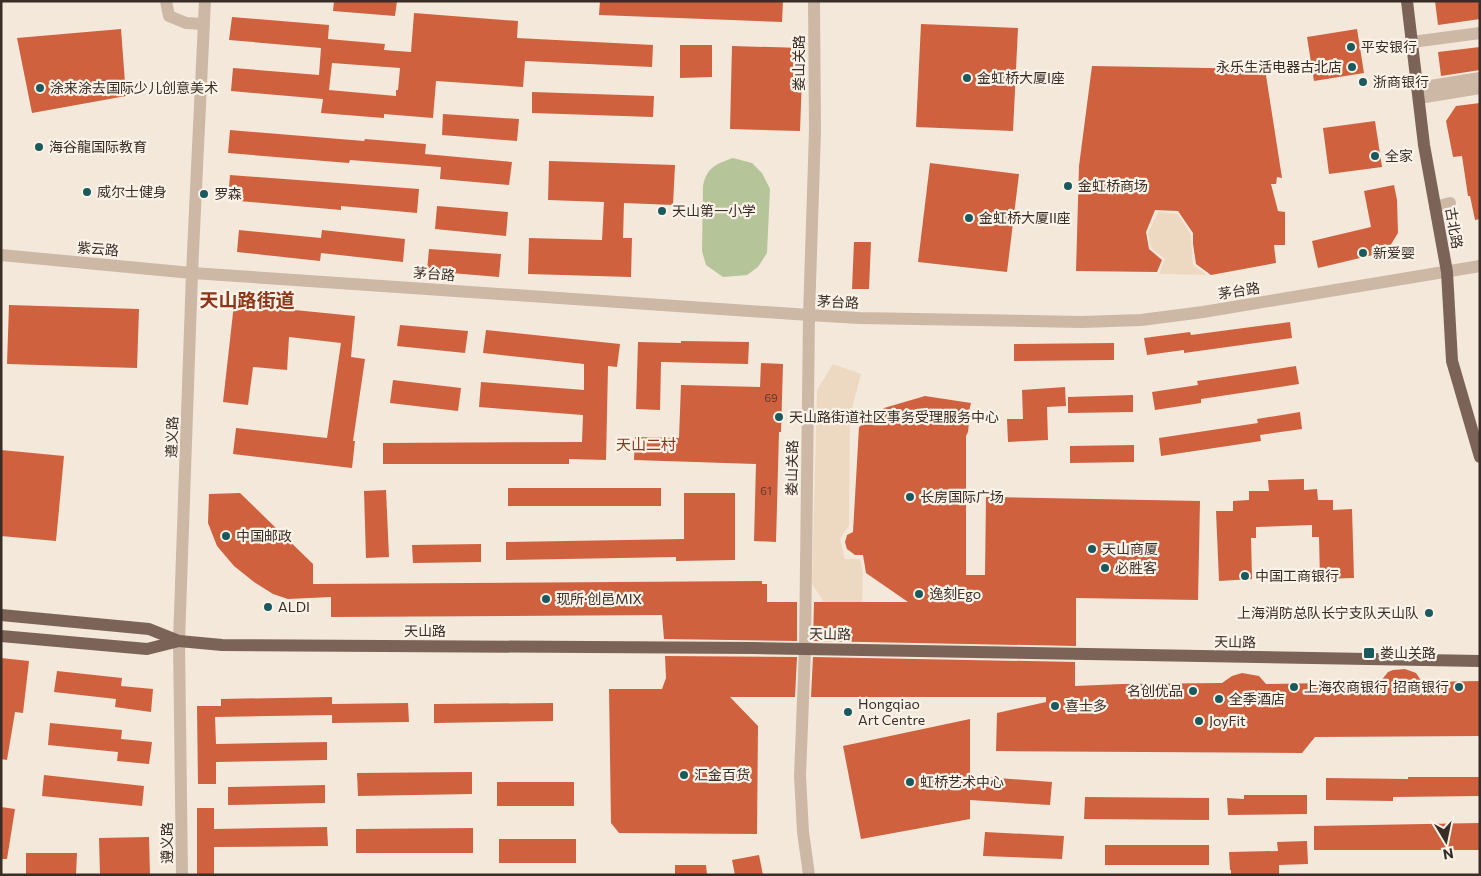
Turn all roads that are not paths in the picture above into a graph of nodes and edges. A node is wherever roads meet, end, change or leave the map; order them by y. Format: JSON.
{"nodes":[{"id":1,"x":166,"y":1,"type":"edge"},
{"id":2,"x":205,"y":1,"type":"edge"},
{"id":3,"x":814,"y":1,"type":"edge"},
{"id":4,"x":1407,"y":1,"type":"edge"},
{"id":5,"x":204,"y":24,"type":"junction"},
{"id":6,"x":1480,"y":33,"type":"edge"},
{"id":7,"x":1412,"y":42,"type":"junction"},
{"id":8,"x":1480,"y":78,"type":"edge"},
{"id":9,"x":1480,"y":88,"type":"edge"},
{"id":10,"x":1418,"y":93,"type":"junction"},
{"id":11,"x":1450,"y":203,"type":"dead end"},
{"id":12,"x":1435,"y":207,"type":"junction"},
{"id":13,"x":1,"y":254,"type":"edge"},
{"id":14,"x":1480,"y":266,"type":"edge"},
{"id":15,"x":1447,"y":272,"type":"junction"},
{"id":16,"x":192,"y":273,"type":"junction"},
{"id":17,"x":809,"y":316,"type":"junction"},
{"id":18,"x":1480,"y":457,"type":"edge"},
{"id":19,"x":1,"y":615,"type":"edge"},
{"id":20,"x":1,"y":636,"type":"edge"},
{"id":21,"x":179,"y":640,"type":"junction"},
{"id":22,"x":805,"y":649,"type":"junction"},
{"id":23,"x":1480,"y":661,"type":"edge"},
{"id":24,"x":182,"y":875,"type":"edge"},
{"id":25,"x":809,"y":875,"type":"edge"}],
"edges":[{"from":1,"to":5,"type":"street"},
{"from":2,"to":5,"type":"street","name":"遵义路"},
{"from":3,"to":17,"type":"street","name":"娄山关路"},
{"from":4,"to":7,"type":"main road","name":"古北路"},
{"from":5,"to":16,"type":"street","name":"遵义路"},
{"from":6,"to":7,"type":"street"},
{"from":7,"to":10,"type":"main road","name":"古北路"},
{"from":8,"to":10,"type":"street"},
{"from":9,"to":10,"type":"street"},
{"from":10,"to":12,"type":"main road","name":"古北路"},
{"from":11,"to":12,"type":"street"},
{"from":12,"to":15,"type":"main road","name":"古北路"},
{"from":13,"to":16,"type":"street","name":"紫云路"},
{"from":14,"to":15,"type":"street","name":"茅台路"},
{"from":15,"to":17,"type":"street","name":"茅台路"},
{"from":15,"to":18,"type":"main road","name":"古北路"},
{"from":16,"to":17,"type":"street","name":"茅台路"},
{"from":16,"to":21,"type":"street","name":"遵义路"},
{"from":17,"to":22,"type":"street","name":"娄山关路"},
{"from":19,"to":21,"type":"main road","name":"天山路"},
{"from":20,"to":21,"type":"main road","name":"天山路"},
{"from":21,"to":22,"type":"main road","name":"天山路"},
{"from":21,"to":24,"type":"street","name":"遵义路"},
{"from":22,"to":23,"type":"main road","name":"天山路"},
{"from":22,"to":25,"type":"street","name":"娄山关路"}]}
